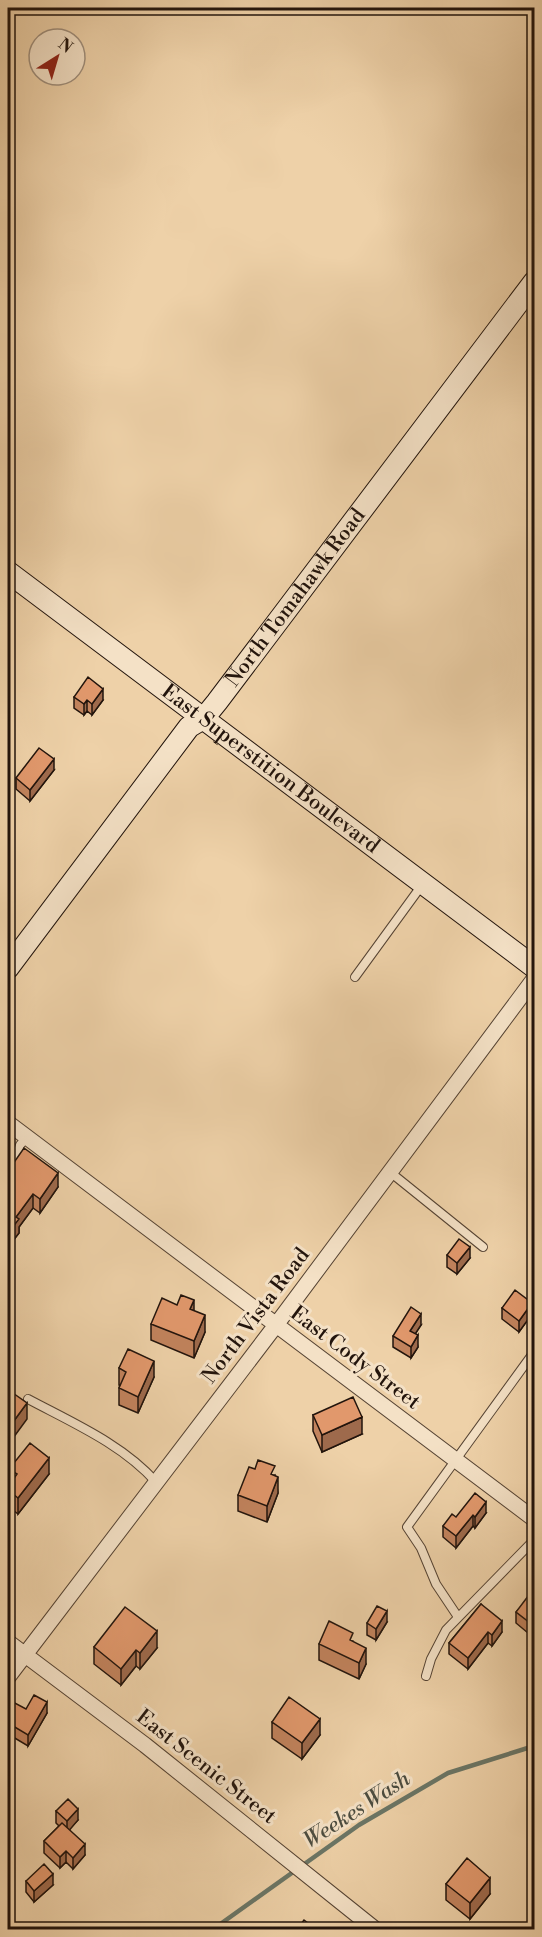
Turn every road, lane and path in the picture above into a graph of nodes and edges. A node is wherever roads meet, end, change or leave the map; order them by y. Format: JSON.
{"nodes":[{"id":1,"x":534,"y":282,"type":"edge"},
{"id":2,"x":8,"y":572,"type":"edge"},
{"id":3,"x":204,"y":718,"type":"junction"},
{"id":4,"x":423,"y":883,"type":"junction"},
{"id":5,"x":534,"y":967,"type":"edge"},
{"id":6,"x":8,"y":968,"type":"edge"},
{"id":7,"x":355,"y":977,"type":"dead end"},
{"id":8,"x":534,"y":979,"type":"edge"},
{"id":9,"x":8,"y":1123,"type":"edge"},
{"id":10,"x":27,"y":1137,"type":"junction"},
{"id":11,"x":11,"y":1172,"type":"edge"},
{"id":12,"x":390,"y":1172,"type":"junction"},
{"id":13,"x":483,"y":1247,"type":"dead end"},
{"id":14,"x":276,"y":1325,"type":"junction"},
{"id":15,"x":534,"y":1353,"type":"edge"},
{"id":16,"x":28,"y":1400,"type":"dead end"},
{"id":17,"x":456,"y":1460,"type":"junction"},
{"id":18,"x":156,"y":1482,"type":"junction"},
{"id":19,"x":534,"y":1519,"type":"edge"},
{"id":20,"x":534,"y":1540,"type":"edge"},
{"id":21,"x":458,"y":1617,"type":"junction"},
{"id":22,"x":8,"y":1642,"type":"edge"},
{"id":23,"x":24,"y":1654,"type":"junction"},
{"id":24,"x":426,"y":1676,"type":"dead end"},
{"id":25,"x":8,"y":1677,"type":"edge"},
{"id":26,"x":372,"y":1928,"type":"edge"}],
"edges":[{"from":1,"to":3,"type":"street","name":"North Tomahawk Road"},
{"from":2,"to":3,"type":"street","name":"East Superstition Boulevard"},
{"from":3,"to":4,"type":"street","name":"East Superstition Boulevard"},
{"from":3,"to":6,"type":"street","name":"North Tomahawk Road"},
{"from":4,"to":5,"type":"street","name":"East Superstition Boulevard"},
{"from":4,"to":7,"type":"lane"},
{"from":8,"to":12,"type":"street","name":"North Vista Road"},
{"from":9,"to":10,"type":"street","name":"East Cody Street"},
{"from":10,"to":11,"type":"lane"},
{"from":10,"to":14,"type":"street","name":"East Cody Street"},
{"from":12,"to":13,"type":"lane"},
{"from":12,"to":14,"type":"street","name":"North Vista Road"},
{"from":14,"to":17,"type":"street","name":"East Cody Street"},
{"from":14,"to":18,"type":"street","name":"North Vista Road"},
{"from":15,"to":17,"type":"lane"},
{"from":16,"to":18,"type":"lane"},
{"from":17,"to":19,"type":"street","name":"East Cody Street"},
{"from":17,"to":21,"type":"lane"},
{"from":18,"to":23,"type":"street","name":"North Vista Road"},
{"from":20,"to":21,"type":"lane"},
{"from":21,"to":24,"type":"lane"},
{"from":22,"to":23,"type":"street","name":"East Scenic Street"},
{"from":23,"to":25,"type":"street","name":"North Vista Road"},
{"from":23,"to":26,"type":"street","name":"East Scenic Street"}]}
